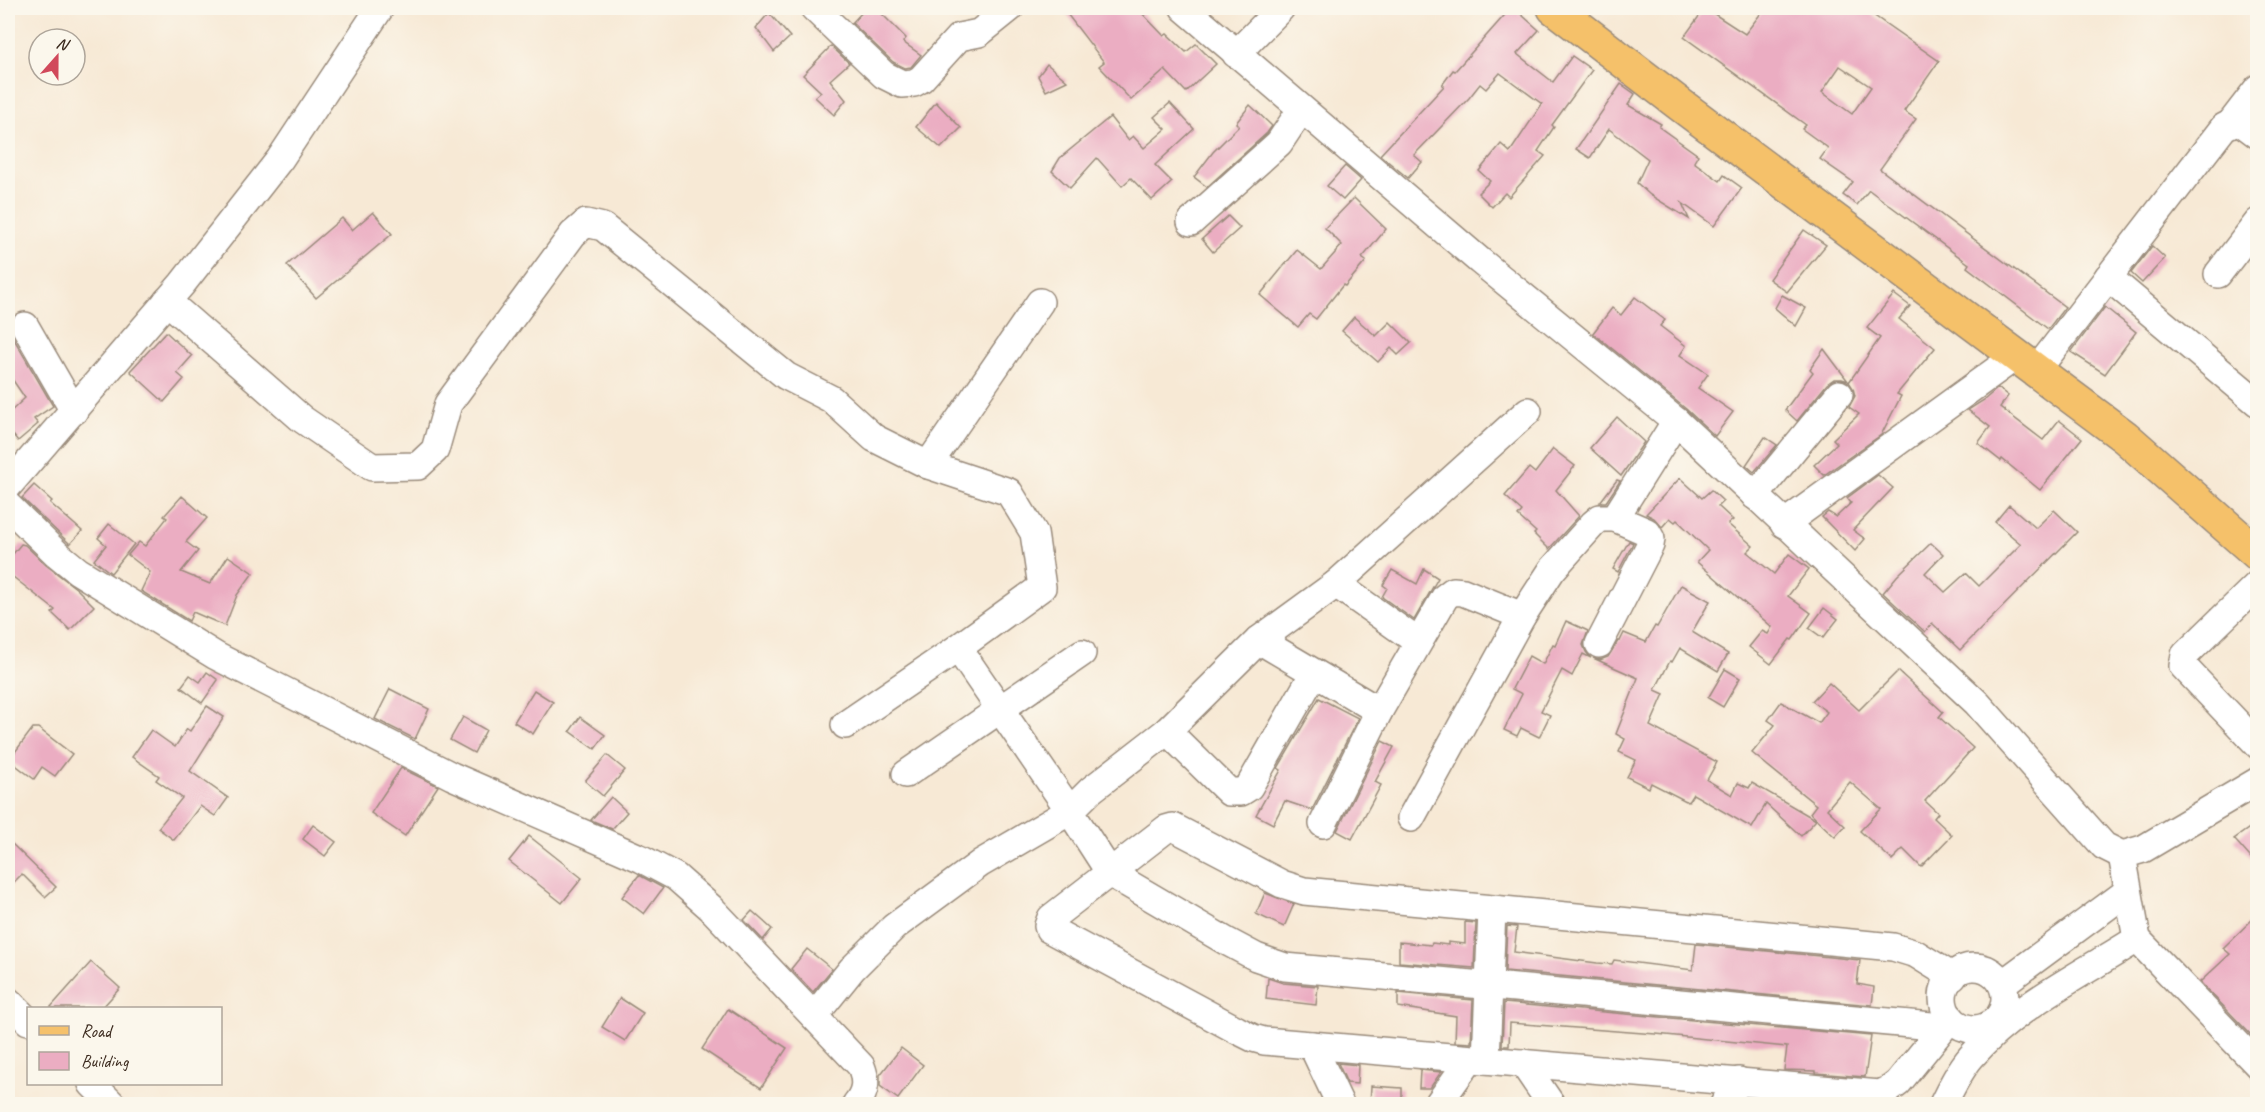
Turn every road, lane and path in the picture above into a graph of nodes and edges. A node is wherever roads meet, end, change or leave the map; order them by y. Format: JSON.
{"nodes":[{"id":1,"x":380,"y":8,"type":"edge"},
{"id":2,"x":814,"y":8,"type":"edge"},
{"id":3,"x":1010,"y":8,"type":"edge"},
{"id":4,"x":1184,"y":8,"type":"edge"},
{"id":5,"x":1281,"y":8,"type":"edge"},
{"id":6,"x":1554,"y":8,"type":"edge"},
{"id":7,"x":1236,"y":54,"type":"junction"},
{"id":8,"x":2258,"y":88,"type":"edge"},
{"id":9,"x":1301,"y":110,"type":"junction"},
{"id":10,"x":2231,"y":123,"type":"junction"},
{"id":11,"x":2258,"y":135,"type":"edge"},
{"id":12,"x":1191,"y":222,"type":"dead end"},
{"id":13,"x":2258,"y":222,"type":"edge"},
{"id":14,"x":2218,"y":274,"type":"dead end"},
{"id":15,"x":2108,"y":277,"type":"junction"},
{"id":16,"x":182,"y":283,"type":"junction"},
{"id":17,"x":1040,"y":302,"type":"dead end"},
{"id":18,"x":25,"y":326,"type":"dead end"},
{"id":19,"x":2026,"y":363,"type":"junction"},
{"id":20,"x":1839,"y":394,"type":"dead end"},
{"id":21,"x":2258,"y":403,"type":"edge"},
{"id":22,"x":74,"y":411,"type":"junction"},
{"id":23,"x":1528,"y":411,"type":"dead end"},
{"id":24,"x":1676,"y":421,"type":"junction"},
{"id":25,"x":928,"y":465,"type":"junction"},
{"id":26,"x":8,"y":486,"type":"edge"},
{"id":27,"x":1755,"y":496,"type":"junction"},
{"id":28,"x":8,"y":506,"type":"edge"},
{"id":29,"x":1615,"y":518,"type":"junction"},
{"id":30,"x":1784,"y":524,"type":"junction"},
{"id":31,"x":2258,"y":554,"type":"edge"},
{"id":32,"x":1336,"y":584,"type":"junction"},
{"id":33,"x":2258,"y":584,"type":"edge"},
{"id":34,"x":1522,"y":616,"type":"junction"},
{"id":35,"x":1259,"y":640,"type":"junction"},
{"id":36,"x":1418,"y":642,"type":"junction"},
{"id":37,"x":1599,"y":644,"type":"dead end"},
{"id":38,"x":958,"y":648,"type":"junction"},
{"id":39,"x":1082,"y":652,"type":"dead end"},
{"id":40,"x":1314,"y":673,"type":"junction"},
{"id":41,"x":1000,"y":710,"type":"junction"},
{"id":42,"x":1379,"y":711,"type":"junction"},
{"id":43,"x":845,"y":726,"type":"dead end"},
{"id":44,"x":1167,"y":731,"type":"junction"},
{"id":45,"x":2255,"y":738,"type":"edge"},
{"id":46,"x":906,"y":774,"type":"dead end"},
{"id":47,"x":2258,"y":781,"type":"edge"},
{"id":48,"x":1070,"y":811,"type":"junction"},
{"id":49,"x":1411,"y":818,"type":"dead end"},
{"id":50,"x":1323,"y":824,"type":"dead end"},
{"id":51,"x":2122,"y":855,"type":"junction"},
{"id":52,"x":1110,"y":873,"type":"junction"},
{"id":53,"x":2128,"y":891,"type":"junction"},
{"id":54,"x":1492,"y":910,"type":"junction"},
{"id":55,"x":2137,"y":939,"type":"junction"},
{"id":56,"x":1953,"y":977,"type":"junction"},
{"id":57,"x":2001,"y":984,"type":"junction"},
{"id":58,"x":1489,"y":986,"type":"junction"},
{"id":59,"x":8,"y":1001,"type":"edge"},
{"id":60,"x":814,"y":1016,"type":"junction"},
{"id":61,"x":27,"y":1020,"type":"edge"},
{"id":62,"x":1947,"y":1022,"type":"junction"},
{"id":63,"x":1312,"y":1045,"type":"junction"},
{"id":64,"x":1478,"y":1059,"type":"junction"},
{"id":65,"x":1523,"y":1063,"type":"junction"},
{"id":66,"x":2258,"y":1065,"type":"edge"},
{"id":67,"x":1739,"y":1081,"type":"junction"},
{"id":68,"x":94,"y":1085,"type":"edge"},
{"id":69,"x":112,"y":1104,"type":"edge"},
{"id":70,"x":856,"y":1104,"type":"edge"},
{"id":71,"x":1340,"y":1104,"type":"edge"},
{"id":72,"x":1438,"y":1104,"type":"edge"},
{"id":73,"x":1551,"y":1104,"type":"edge"},
{"id":74,"x":1724,"y":1104,"type":"edge"},
{"id":75,"x":1943,"y":1104,"type":"edge"}],
"edges":[{"from":1,"to":16,"type":"street"},
{"from":2,"to":3,"type":"street"},
{"from":4,"to":7,"type":"street"},
{"from":5,"to":7,"type":"street"},
{"from":6,"to":19,"type":"main road"},
{"from":7,"to":9,"type":"street"},
{"from":8,"to":10,"type":"street"},
{"from":9,"to":12,"type":"street"},
{"from":9,"to":24,"type":"street"},
{"from":10,"to":11,"type":"street"},
{"from":10,"to":15,"type":"street"},
{"from":13,"to":14,"type":"street"},
{"from":15,"to":19,"type":"street"},
{"from":15,"to":21,"type":"street"},
{"from":16,"to":22,"type":"street"},
{"from":16,"to":25,"type":"street"},
{"from":17,"to":25,"type":"street"},
{"from":18,"to":22,"type":"street"},
{"from":19,"to":30,"type":"street"},
{"from":19,"to":31,"type":"main road"},
{"from":20,"to":27,"type":"street"},
{"from":22,"to":26,"type":"street"},
{"from":23,"to":32,"type":"street"},
{"from":24,"to":27,"type":"street"},
{"from":24,"to":29,"type":"street"},
{"from":25,"to":38,"type":"street"},
{"from":27,"to":30,"type":"street"},
{"from":28,"to":60,"type":"street"},
{"from":29,"to":34,"type":"street"},
{"from":29,"to":37,"type":"street"},
{"from":30,"to":51,"type":"street"},
{"from":32,"to":35,"type":"street"},
{"from":32,"to":36,"type":"street"},
{"from":33,"to":45,"type":"street"},
{"from":34,"to":36,"type":"street"},
{"from":34,"to":49,"type":"street"},
{"from":35,"to":40,"type":"street"},
{"from":35,"to":44,"type":"street"},
{"from":36,"to":42,"type":"street"},
{"from":38,"to":41,"type":"street"},
{"from":38,"to":43,"type":"street"},
{"from":39,"to":41,"type":"street"},
{"from":40,"to":42,"type":"street"},
{"from":40,"to":44,"type":"street"},
{"from":41,"to":46,"type":"street"},
{"from":41,"to":48,"type":"street"},
{"from":42,"to":50,"type":"street"},
{"from":44,"to":48,"type":"street"},
{"from":47,"to":51,"type":"street"},
{"from":48,"to":52,"type":"street"},
{"from":48,"to":60,"type":"street"},
{"from":51,"to":53,"type":"street"},
{"from":52,"to":54,"type":"street"},
{"from":52,"to":58,"type":"street"},
{"from":52,"to":63,"type":"street"},
{"from":53,"to":55,"type":"street"},
{"from":53,"to":57,"type":"street"},
{"from":54,"to":56,"type":"street"},
{"from":54,"to":58,"type":"street"},
{"from":55,"to":66,"type":"street"},
{"from":55,"to":75,"type":"street"},
{"from":56,"to":57,"type":"street"},
{"from":56,"to":62,"type":"street"},
{"from":57,"to":62,"type":"street"},
{"from":58,"to":62,"type":"street"},
{"from":58,"to":64,"type":"street"},
{"from":59,"to":61,"type":"street"},
{"from":60,"to":70,"type":"street"},
{"from":62,"to":67,"type":"street"},
{"from":63,"to":64,"type":"street"},
{"from":63,"to":71,"type":"street"},
{"from":64,"to":65,"type":"street"},
{"from":64,"to":72,"type":"street"},
{"from":65,"to":67,"type":"street"},
{"from":65,"to":73,"type":"street"},
{"from":67,"to":74,"type":"street"},
{"from":68,"to":69,"type":"street"}]}
